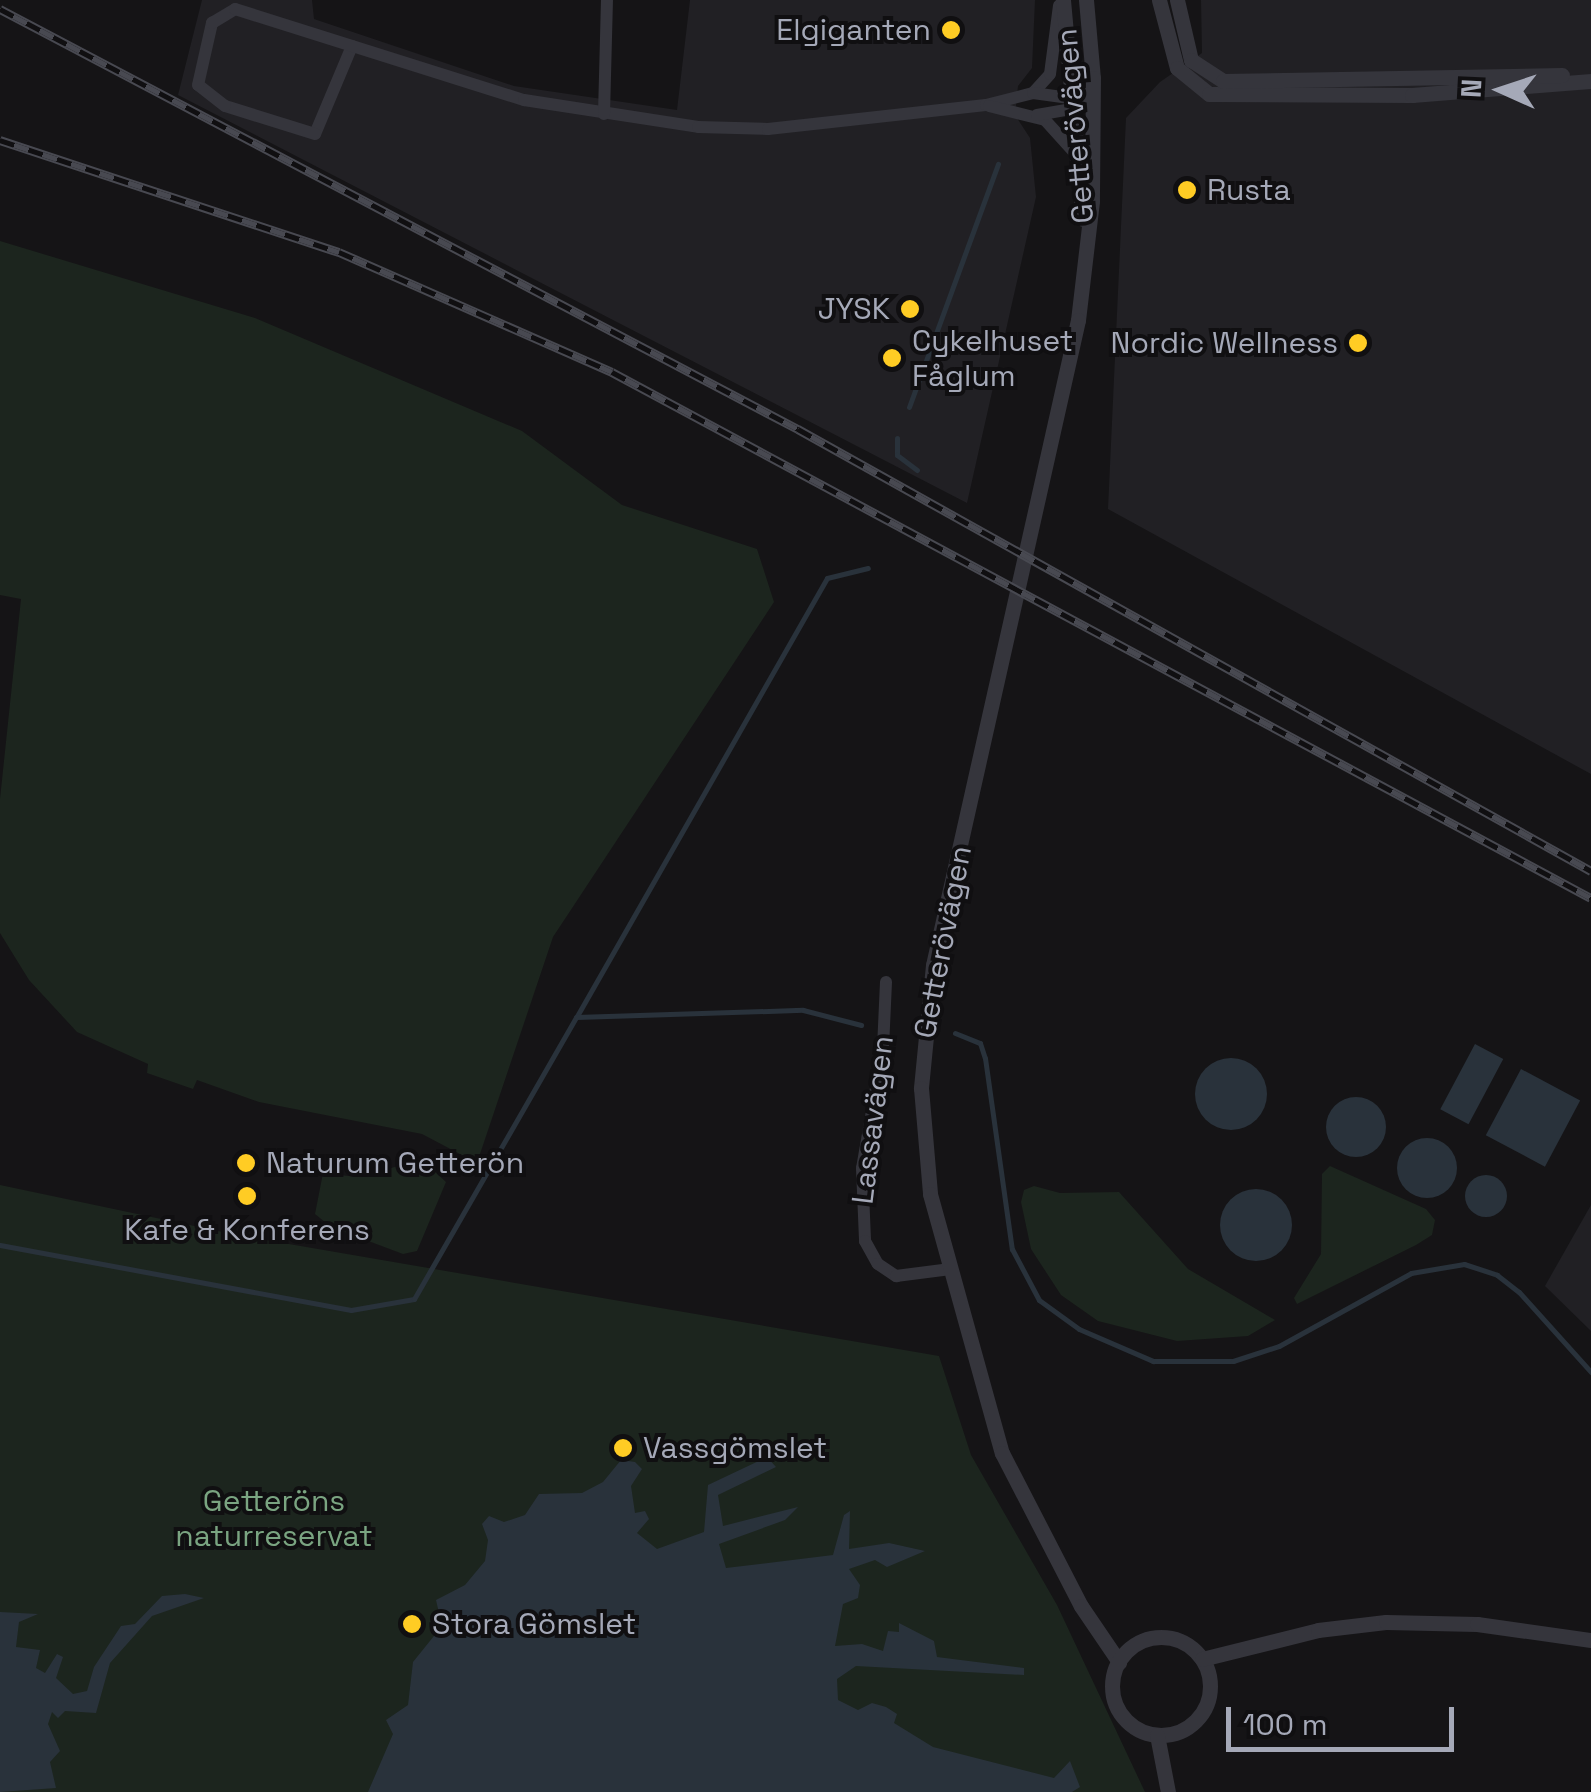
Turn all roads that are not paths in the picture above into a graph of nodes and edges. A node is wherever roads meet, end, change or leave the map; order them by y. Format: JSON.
{"nodes":[{"id":1,"x":608,"y":0,"type":"edge"},
{"id":2,"x":1062,"y":0,"type":"edge"},
{"id":3,"x":1086,"y":0,"type":"edge"},
{"id":4,"x":1159,"y":0,"type":"edge"},
{"id":5,"x":1177,"y":0,"type":"edge"},
{"id":6,"x":352,"y":46,"type":"junction"},
{"id":7,"x":1591,"y":78,"type":"edge"},
{"id":8,"x":1033,"y":93,"type":"junction"},
{"id":9,"x":1082,"y":100,"type":"junction"},
{"id":10,"x":986,"y":106,"type":"junction"},
{"id":11,"x":604,"y":114,"type":"junction"},
{"id":12,"x":1034,"y":115,"type":"junction"},
{"id":13,"x":1074,"y":152,"type":"junction"},
{"id":14,"x":1086,"y":253,"type":"junction"},
{"id":15,"x":886,"y":982,"type":"dead end"},
{"id":16,"x":952,"y":1269,"type":"junction"},
{"id":17,"x":1591,"y":1640,"type":"edge"},
{"id":18,"x":1202,"y":1659,"type":"junction"},
{"id":19,"x":1119,"y":1662,"type":"junction"},
{"id":20,"x":1157,"y":1735,"type":"junction"},
{"id":21,"x":1168,"y":1792,"type":"edge"}],
"edges":[{"from":1,"to":11,"type":"street"},
{"from":2,"to":8,"type":"street"},
{"from":2,"to":9,"type":"street","name":"Getterövägen"},
{"from":3,"to":9,"type":"street","name":"Getterövägen"},
{"from":4,"to":7,"type":"street"},
{"from":5,"to":7,"type":"street"},
{"from":6,"to":6,"type":"street"},
{"from":6,"to":11,"type":"street"},
{"from":8,"to":9,"type":"street"},
{"from":8,"to":10,"type":"street"},
{"from":9,"to":12,"type":"street"},
{"from":9,"to":13,"type":"street","name":"Getterövägen"},
{"from":9,"to":14,"type":"street","name":"Getterövägen"},
{"from":10,"to":11,"type":"street"},
{"from":10,"to":12,"type":"street"},
{"from":12,"to":13,"type":"street"},
{"from":13,"to":14,"type":"street","name":"Getterövägen"},
{"from":14,"to":16,"type":"street","name":"Getterövägen"},
{"from":15,"to":16,"type":"street","name":"Lassavägen"},
{"from":16,"to":19,"type":"street","name":"Getterövägen"},
{"from":17,"to":18,"type":"street"},
{"from":18,"to":19,"type":"street"},
{"from":18,"to":20,"type":"street"},
{"from":19,"to":20,"type":"street"},
{"from":20,"to":21,"type":"street"}]}
